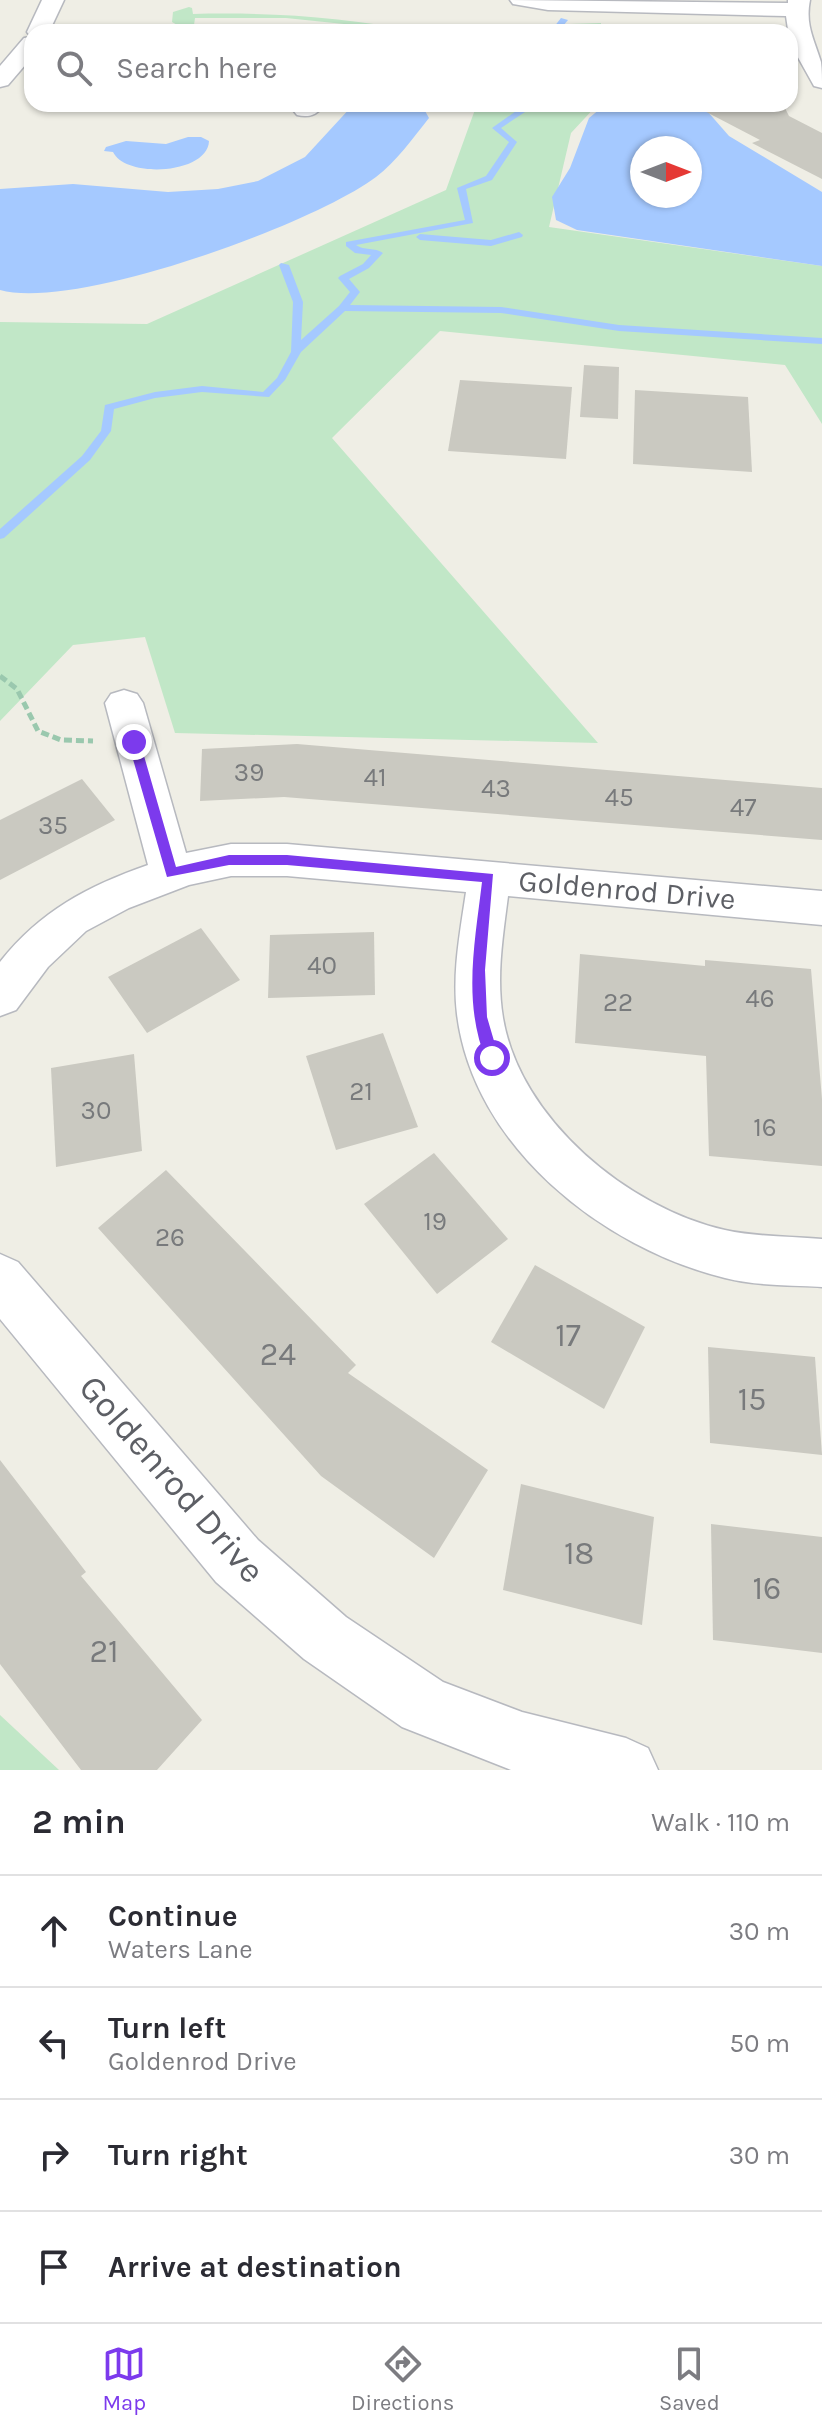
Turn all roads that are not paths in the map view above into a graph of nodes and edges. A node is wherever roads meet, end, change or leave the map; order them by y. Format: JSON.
{"nodes":[{"id":1,"x":53,"y":0,"type":"edge"},
{"id":2,"x":520,"y":0,"type":"edge"},
{"id":3,"x":798,"y":5,"type":"edge"},
{"id":4,"x":42,"y":24,"type":"edge"},
{"id":5,"x":822,"y":81,"type":"edge"},
{"id":6,"x":124,"y":703,"type":"dead end"},
{"id":7,"x":171,"y":873,"type":"junction"},
{"id":8,"x":489,"y":877,"type":"junction"},
{"id":9,"x":822,"y":908,"type":"edge"},
{"id":10,"x":0,"y":997,"type":"edge"},
{"id":11,"x":822,"y":1263,"type":"edge"},
{"id":12,"x":0,"y":1279,"type":"edge"},
{"id":13,"x":626,"y":1770,"type":"edge"}],
"edges":[{"from":1,"to":4,"type":"street"},
{"from":2,"to":3,"type":"street"},
{"from":3,"to":5,"type":"street"},
{"from":6,"to":7,"type":"street"},
{"from":7,"to":8,"type":"street","name":"Goldenrod Drive"},
{"from":7,"to":10,"type":"street","name":"Goldenrod Drive"},
{"from":8,"to":9,"type":"street","name":"Goldenrod Drive"},
{"from":8,"to":11,"type":"street"},
{"from":12,"to":13,"type":"street","name":"Goldenrod Drive"}]}
